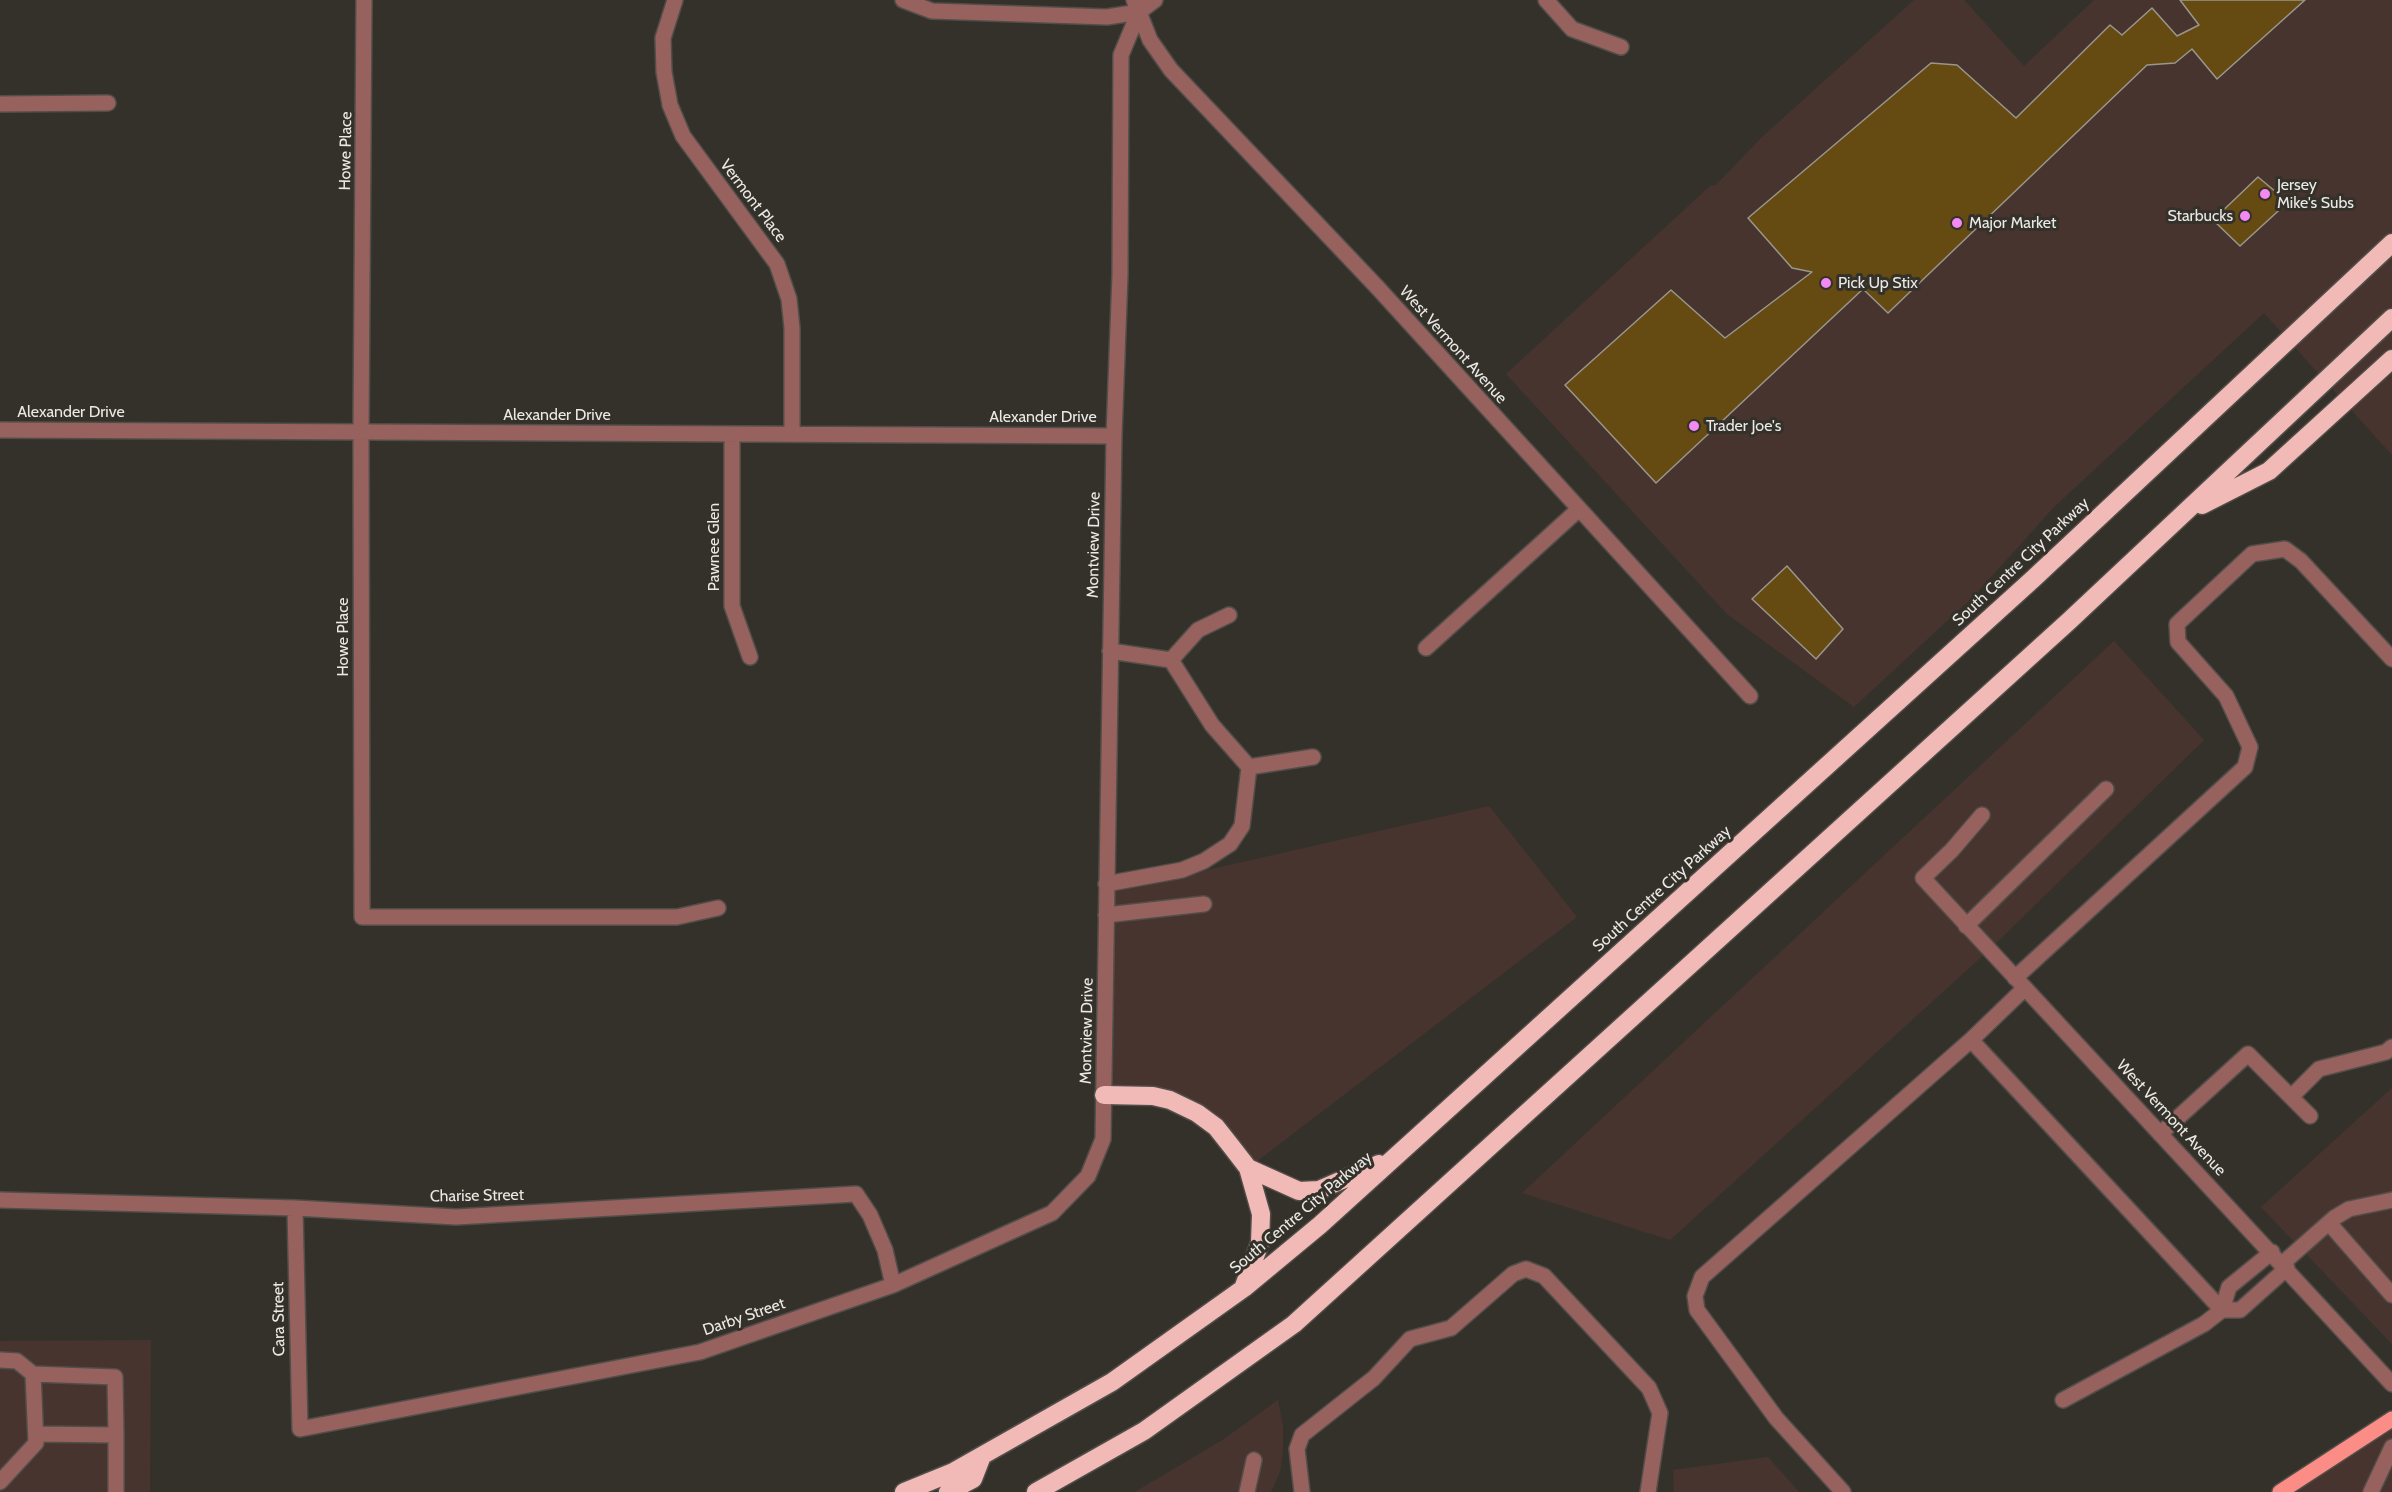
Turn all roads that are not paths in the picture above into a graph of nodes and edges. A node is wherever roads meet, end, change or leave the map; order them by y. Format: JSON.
{"nodes":[{"id":1,"x":364,"y":0,"type":"edge"},
{"id":2,"x":675,"y":0,"type":"edge"},
{"id":3,"x":903,"y":0,"type":"edge"},
{"id":4,"x":1155,"y":0,"type":"edge"},
{"id":5,"x":1546,"y":0,"type":"edge"},
{"id":6,"x":1136,"y":6,"type":"edge"},
{"id":7,"x":1621,"y":47,"type":"dead end"},
{"id":8,"x":108,"y":103,"type":"dead end"},
{"id":9,"x":0,"y":104,"type":"edge"},
{"id":10,"x":2392,"y":243,"type":"edge"},
{"id":11,"x":2392,"y":318,"type":"edge"},
{"id":12,"x":2392,"y":359,"type":"edge"},
{"id":13,"x":0,"y":430,"type":"edge"},
{"id":14,"x":361,"y":431,"type":"junction"},
{"id":15,"x":792,"y":433,"type":"junction"},
{"id":16,"x":732,"y":434,"type":"junction"},
{"id":17,"x":1114,"y":436,"type":"junction"},
{"id":18,"x":1578,"y":510,"type":"junction"},
{"id":19,"x":2185,"y":514,"type":"junction"},
{"id":20,"x":1229,"y":615,"type":"dead end"},
{"id":21,"x":1426,"y":648,"type":"dead end"},
{"id":22,"x":1110,"y":651,"type":"junction"},
{"id":23,"x":750,"y":657,"type":"dead end"},
{"id":24,"x":2392,"y":659,"type":"edge"},
{"id":25,"x":1171,"y":660,"type":"junction"},
{"id":26,"x":1750,"y":696,"type":"dead end"},
{"id":27,"x":1313,"y":757,"type":"dead end"},
{"id":28,"x":1249,"y":767,"type":"junction"},
{"id":29,"x":2106,"y":789,"type":"dead end"},
{"id":30,"x":1982,"y":815,"type":"dead end"},
{"id":31,"x":1106,"y":884,"type":"junction"},
{"id":32,"x":1204,"y":904,"type":"dead end"},
{"id":33,"x":718,"y":908,"type":"dead end"},
{"id":34,"x":1106,"y":915,"type":"junction"},
{"id":35,"x":1966,"y":926,"type":"junction"},
{"id":36,"x":2020,"y":983,"type":"junction"},
{"id":37,"x":1971,"y":1041,"type":"junction"},
{"id":38,"x":2392,"y":1047,"type":"edge"},
{"id":39,"x":1104,"y":1095,"type":"junction"},
{"id":40,"x":2291,"y":1097,"type":"junction"},
{"id":41,"x":2310,"y":1116,"type":"dead end"},
{"id":42,"x":2160,"y":1134,"type":"junction"},
{"id":43,"x":1396,"y":1157,"type":"junction"},
{"id":44,"x":1248,"y":1168,"type":"junction"},
{"id":45,"x":0,"y":1200,"type":"edge"},
{"id":46,"x":2392,"y":1200,"type":"edge"},
{"id":47,"x":295,"y":1208,"type":"junction"},
{"id":48,"x":2329,"y":1223,"type":"junction"},
{"id":49,"x":2272,"y":1252,"type":"junction"},
{"id":50,"x":2285,"y":1266,"type":"junction"},
{"id":51,"x":893,"y":1286,"type":"junction"},
{"id":52,"x":1244,"y":1288,"type":"junction"},
{"id":53,"x":2392,"y":1295,"type":"edge"},
{"id":54,"x":2222,"y":1310,"type":"junction"},
{"id":55,"x":0,"y":1360,"type":"edge"},
{"id":56,"x":33,"y":1374,"type":"junction"},
{"id":57,"x":2392,"y":1384,"type":"edge"},
{"id":58,"x":2063,"y":1400,"type":"dead end"},
{"id":59,"x":2392,"y":1419,"type":"edge"},
{"id":60,"x":300,"y":1429,"type":"joint"},
{"id":61,"x":36,"y":1434,"type":"junction"},
{"id":62,"x":116,"y":1436,"type":"junction"},
{"id":63,"x":2392,"y":1448,"type":"edge"},
{"id":64,"x":982,"y":1456,"type":"junction"},
{"id":65,"x":1254,"y":1460,"type":"dead end"},
{"id":66,"x":0,"y":1482,"type":"edge"},
{"id":67,"x":116,"y":1492,"type":"edge"},
{"id":68,"x":904,"y":1492,"type":"edge"},
{"id":69,"x":948,"y":1492,"type":"edge"},
{"id":70,"x":1036,"y":1492,"type":"edge"},
{"id":71,"x":1246,"y":1492,"type":"edge"},
{"id":72,"x":1302,"y":1492,"type":"edge"},
{"id":73,"x":1648,"y":1492,"type":"edge"},
{"id":74,"x":1843,"y":1492,"type":"edge"},
{"id":75,"x":2280,"y":1492,"type":"edge"},
{"id":76,"x":2371,"y":1492,"type":"edge"}],
"edges":[{"from":1,"to":14,"type":"street","name":"Howe Place"},
{"from":2,"to":15,"type":"street","name":"Vermont Place"},
{"from":3,"to":6,"type":"street"},
{"from":4,"to":6,"type":"street"},
{"from":5,"to":7,"type":"street"},
{"from":6,"to":17,"type":"street","name":"Montview Drive"},
{"from":6,"to":18,"type":"street","name":"West Vermont Avenue"},
{"from":8,"to":9,"type":"street"},
{"from":10,"to":43,"type":"highway","name":"South Centre City Parkway"},
{"from":11,"to":19,"type":"highway"},
{"from":12,"to":19,"type":"highway"},
{"from":13,"to":14,"type":"street","name":"Alexander Drive"},
{"from":14,"to":16,"type":"street","name":"Alexander Drive"},
{"from":14,"to":33,"type":"street","name":"Howe Place"},
{"from":15,"to":16,"type":"street","name":"Alexander Drive"},
{"from":15,"to":17,"type":"street","name":"Alexander Drive"},
{"from":16,"to":23,"type":"street","name":"Pawnee Glen"},
{"from":17,"to":22,"type":"street","name":"Montview Drive"},
{"from":18,"to":21,"type":"street"},
{"from":18,"to":26,"type":"street","name":"West Vermont Avenue"},
{"from":19,"to":70,"type":"highway"},
{"from":20,"to":25,"type":"street"},
{"from":22,"to":25,"type":"street"},
{"from":22,"to":31,"type":"street","name":"Montview Drive"},
{"from":24,"to":36,"type":"street"},
{"from":25,"to":28,"type":"street"},
{"from":27,"to":28,"type":"street"},
{"from":28,"to":31,"type":"street"},
{"from":29,"to":35,"type":"street"},
{"from":30,"to":35,"type":"street","name":"West Vermont Avenue"},
{"from":31,"to":34,"type":"street","name":"Montview Drive"},
{"from":32,"to":34,"type":"street"},
{"from":34,"to":39,"type":"street","name":"Montview Drive"},
{"from":35,"to":36,"type":"street","name":"West Vermont Avenue"},
{"from":36,"to":37,"type":"street"},
{"from":36,"to":42,"type":"street","name":"West Vermont Avenue"},
{"from":37,"to":54,"type":"street"},
{"from":37,"to":74,"type":"street"},
{"from":38,"to":40,"type":"street"},
{"from":39,"to":44,"type":"highway"},
{"from":39,"to":51,"type":"street","name":"Darby Street"},
{"from":40,"to":41,"type":"street"},
{"from":40,"to":42,"type":"street"},
{"from":42,"to":49,"type":"street","name":"West Vermont Avenue"},
{"from":43,"to":44,"type":"highway"},
{"from":43,"to":52,"type":"highway","name":"South Centre City Parkway"},
{"from":44,"to":52,"type":"highway"},
{"from":45,"to":47,"type":"street","name":"Charise Street"},
{"from":46,"to":48,"type":"street"},
{"from":47,"to":51,"type":"street","name":"Charise Street"},
{"from":47,"to":60,"type":"street","name":"Cara Street"},
{"from":48,"to":50,"type":"street"},
{"from":48,"to":53,"type":"street"},
{"from":49,"to":50,"type":"street","name":"West Vermont Avenue"},
{"from":49,"to":54,"type":"street"},
{"from":50,"to":54,"type":"street"},
{"from":50,"to":57,"type":"street","name":"West Vermont Avenue"},
{"from":51,"to":60,"type":"street","name":"Darby Street"},
{"from":52,"to":64,"type":"highway","name":"South Centre City Parkway"},
{"from":54,"to":58,"type":"street"},
{"from":55,"to":56,"type":"street"},
{"from":56,"to":61,"type":"street"},
{"from":56,"to":62,"type":"street"},
{"from":59,"to":75,"type":"main road"},
{"from":61,"to":62,"type":"street"},
{"from":61,"to":66,"type":"street"},
{"from":62,"to":67,"type":"street"},
{"from":63,"to":76,"type":"street"},
{"from":64,"to":68,"type":"highway","name":"South Centre City Parkway"},
{"from":64,"to":69,"type":"highway"},
{"from":65,"to":71,"type":"street"},
{"from":72,"to":73,"type":"street"}]}
